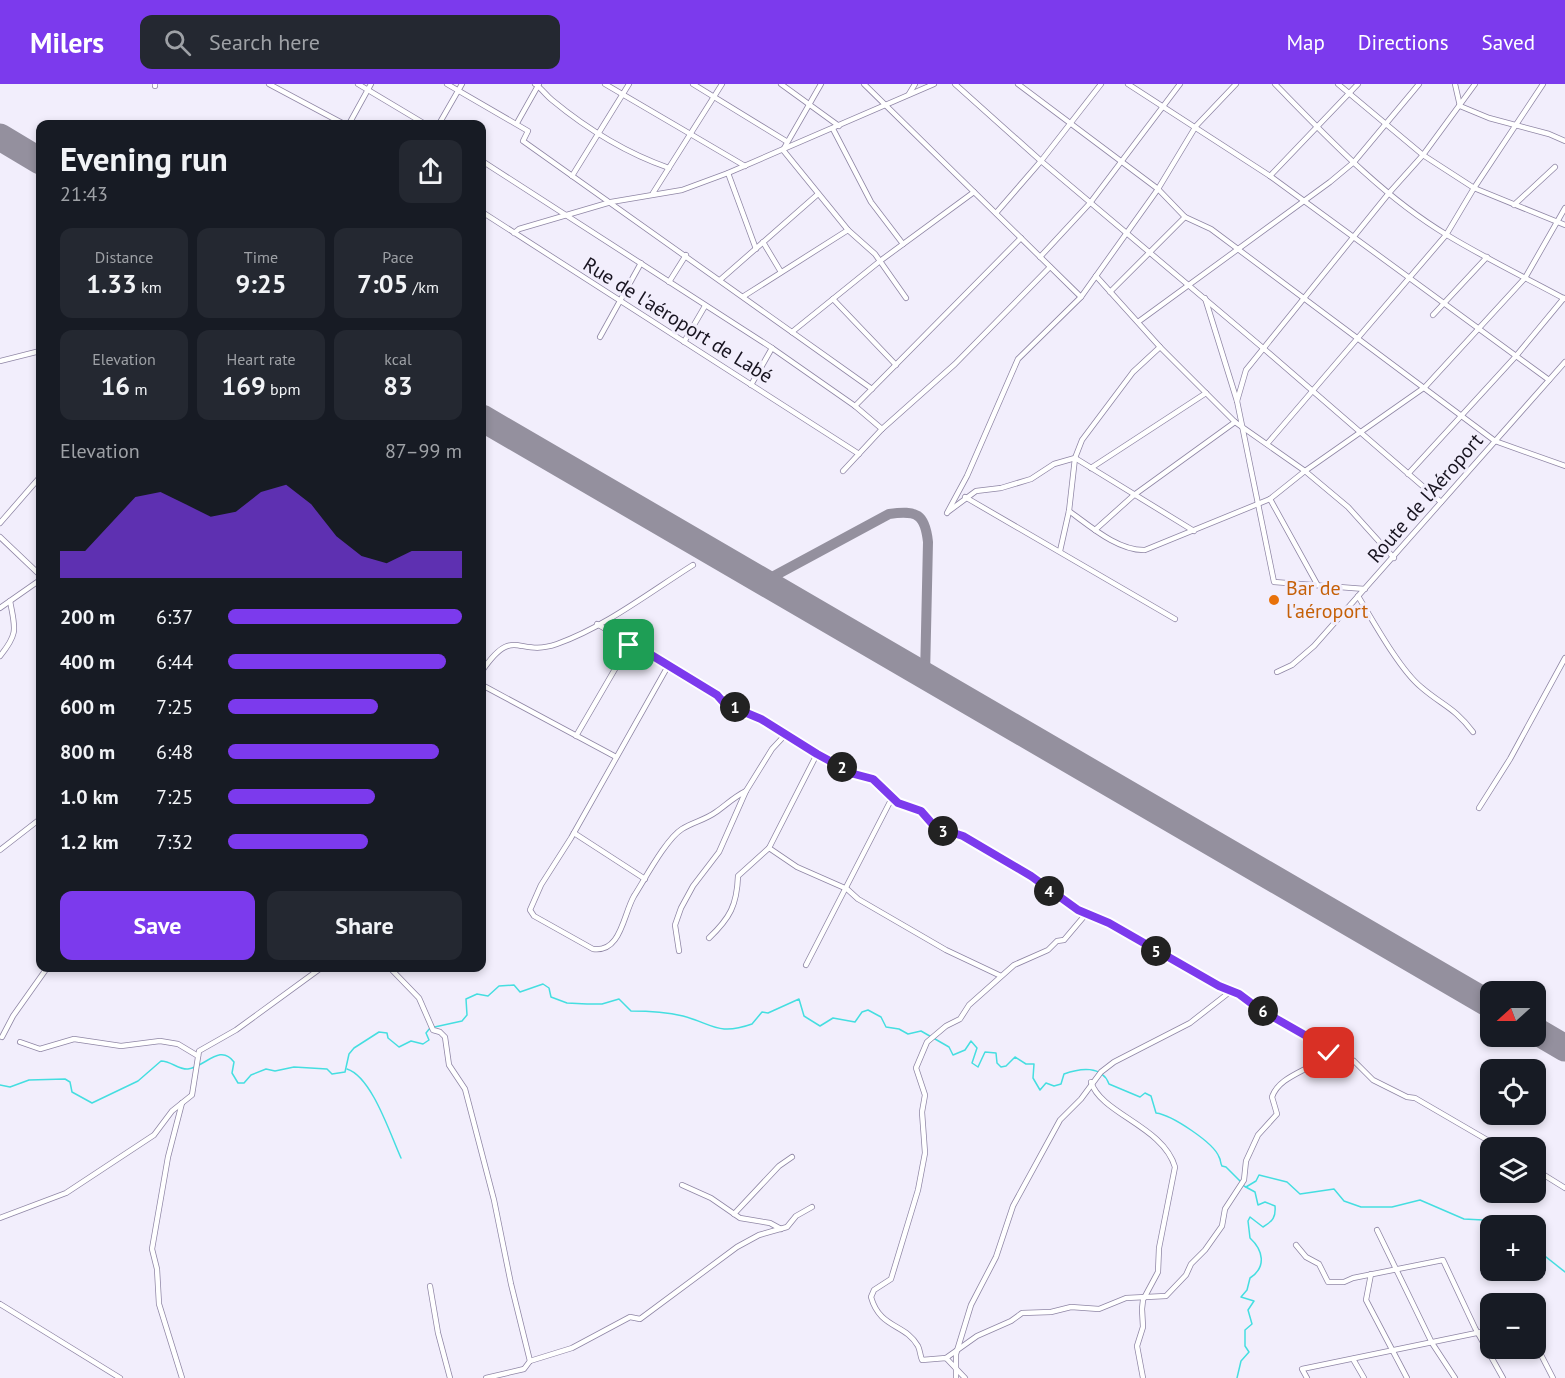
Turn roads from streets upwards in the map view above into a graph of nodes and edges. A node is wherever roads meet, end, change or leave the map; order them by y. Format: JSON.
{"nodes":[{"id":1,"x":269,"y":84,"type":"edge"},
{"id":2,"x":358,"y":84,"type":"edge"},
{"id":3,"x":371,"y":84,"type":"edge"},
{"id":4,"x":447,"y":84,"type":"edge"},
{"id":5,"x":462,"y":84,"type":"edge"},
{"id":6,"x":605,"y":84,"type":"edge"},
{"id":7,"x":629,"y":84,"type":"edge"},
{"id":8,"x":693,"y":84,"type":"edge"},
{"id":9,"x":722,"y":84,"type":"edge"},
{"id":10,"x":781,"y":84,"type":"edge"},
{"id":11,"x":821,"y":84,"type":"edge"},
{"id":12,"x":864,"y":84,"type":"edge"},
{"id":13,"x":915,"y":84,"type":"edge"},
{"id":14,"x":934,"y":84,"type":"edge"},
{"id":15,"x":955,"y":84,"type":"edge"},
{"id":16,"x":1018,"y":84,"type":"edge"},
{"id":17,"x":1101,"y":84,"type":"edge"},
{"id":18,"x":1128,"y":84,"type":"edge"},
{"id":19,"x":1180,"y":84,"type":"edge"},
{"id":20,"x":1236,"y":84,"type":"edge"},
{"id":21,"x":1275,"y":84,"type":"edge"},
{"id":22,"x":1338,"y":84,"type":"edge"},
{"id":23,"x":1358,"y":84,"type":"edge"},
{"id":24,"x":1419,"y":84,"type":"edge"},
{"id":25,"x":1455,"y":84,"type":"edge"},
{"id":26,"x":1475,"y":84,"type":"edge"},
{"id":27,"x":1543,"y":84,"type":"edge"},
{"id":28,"x":537,"y":85,"type":"edge"},
{"id":29,"x":275,"y":86,"type":"edge"},
{"id":30,"x":368,"y":90,"type":"junction"},
{"id":31,"x":458,"y":90,"type":"junction"},
{"id":32,"x":622,"y":94,"type":"junction"},
{"id":33,"x":1349,"y":94,"type":"junction"},
{"id":34,"x":908,"y":96,"type":"junction"},
{"id":35,"x":714,"y":97,"type":"junction"},
{"id":36,"x":809,"y":103,"type":"junction"},
{"id":37,"x":1162,"y":105,"type":"junction"},
{"id":38,"x":887,"y":106,"type":"junction"},
{"id":39,"x":1460,"y":106,"type":"junction"},
{"id":40,"x":339,"y":120,"type":"edge"},
{"id":41,"x":349,"y":120,"type":"edge"},
{"id":42,"x":418,"y":120,"type":"edge"},
{"id":43,"x":441,"y":120,"type":"edge"},
{"id":44,"x":517,"y":123,"type":"junction"},
{"id":45,"x":1070,"y":124,"type":"junction"},
{"id":46,"x":1385,"y":125,"type":"junction"},
{"id":47,"x":839,"y":126,"type":"junction"},
{"id":48,"x":1196,"y":126,"type":"junction"},
{"id":49,"x":1516,"y":127,"type":"junction"},
{"id":50,"x":1317,"y":128,"type":"junction"},
{"id":51,"x":833,"y":129,"type":"junction"},
{"id":52,"x":598,"y":134,"type":"junction"},
{"id":53,"x":690,"y":134,"type":"junction"},
{"id":54,"x":786,"y":141,"type":"junction"},
{"id":55,"x":1565,"y":141,"type":"edge"},
{"id":56,"x":783,"y":150,"type":"junction"},
{"id":57,"x":1423,"y":155,"type":"junction"},
{"id":58,"x":1041,"y":161,"type":"junction"},
{"id":59,"x":1354,"y":162,"type":"junction"},
{"id":60,"x":1120,"y":163,"type":"junction"},
{"id":61,"x":486,"y":164,"type":"edge"},
{"id":62,"x":745,"y":166,"type":"junction"},
{"id":63,"x":1555,"y":167,"type":"dead end"},
{"id":64,"x":669,"y":168,"type":"junction"},
{"id":65,"x":728,"y":173,"type":"junction"},
{"id":66,"x":572,"y":176,"type":"junction"},
{"id":67,"x":1270,"y":176,"type":"junction"},
{"id":68,"x":1474,"y":188,"type":"junction"},
{"id":69,"x":1158,"y":189,"type":"junction"},
{"id":70,"x":974,"y":192,"type":"junction"},
{"id":71,"x":653,"y":193,"type":"junction"},
{"id":72,"x":1389,"y":193,"type":"junction"},
{"id":73,"x":818,"y":194,"type":"junction"},
{"id":74,"x":1304,"y":201,"type":"junction"},
{"id":75,"x":611,"y":202,"type":"junction"},
{"id":76,"x":1090,"y":203,"type":"junction"},
{"id":77,"x":1514,"y":205,"type":"junction"},
{"id":78,"x":1565,"y":208,"type":"edge"},
{"id":79,"x":996,"y":213,"type":"junction"},
{"id":80,"x":486,"y":215,"type":"edge"},
{"id":81,"x":564,"y":215,"type":"junction"},
{"id":82,"x":1185,"y":217,"type":"junction"},
{"id":83,"x":1558,"y":222,"type":"junction"},
{"id":84,"x":1565,"y":225,"type":"edge"},
{"id":85,"x":848,"y":230,"type":"junction"},
{"id":86,"x":514,"y":233,"type":"junction"},
{"id":87,"x":1127,"y":233,"type":"junction"},
{"id":88,"x":1446,"y":235,"type":"junction"},
{"id":89,"x":1353,"y":237,"type":"junction"},
{"id":90,"x":1022,"y":238,"type":"junction"},
{"id":91,"x":763,"y":242,"type":"junction"},
{"id":92,"x":903,"y":244,"type":"junction"},
{"id":93,"x":756,"y":249,"type":"junction"},
{"id":94,"x":1238,"y":250,"type":"junction"},
{"id":95,"x":1149,"y":252,"type":"junction"},
{"id":96,"x":686,"y":255,"type":"junction"},
{"id":97,"x":1040,"y":257,"type":"junction"},
{"id":98,"x":1487,"y":257,"type":"junction"},
{"id":99,"x":880,"y":261,"type":"junction"},
{"id":100,"x":641,"y":263,"type":"junction"},
{"id":101,"x":1050,"y":267,"type":"junction"},
{"id":102,"x":781,"y":272,"type":"junction"},
{"id":103,"x":1096,"y":276,"type":"junction"},
{"id":104,"x":1409,"y":278,"type":"junction"},
{"id":105,"x":1525,"y":278,"type":"junction"},
{"id":106,"x":720,"y":280,"type":"junction"},
{"id":107,"x":669,"y":282,"type":"junction"},
{"id":108,"x":1189,"y":285,"type":"junction"},
{"id":109,"x":1110,"y":292,"type":"junction"},
{"id":110,"x":744,"y":296,"type":"junction"},
{"id":111,"x":1081,"y":297,"type":"junction"},
{"id":112,"x":906,"y":298,"type":"dead end"},
{"id":113,"x":1204,"y":298,"type":"junction"},
{"id":114,"x":1303,"y":298,"type":"junction"},
{"id":115,"x":1565,"y":298,"type":"edge"},
{"id":116,"x":833,"y":299,"type":"junction"},
{"id":117,"x":619,"y":301,"type":"junction"},
{"id":118,"x":1444,"y":303,"type":"junction"},
{"id":119,"x":705,"y":306,"type":"junction"},
{"id":120,"x":1433,"y":315,"type":"dead end"},
{"id":121,"x":1138,"y":322,"type":"junction"},
{"id":122,"x":1479,"y":330,"type":"junction"},
{"id":123,"x":792,"y":332,"type":"junction"},
{"id":124,"x":600,"y":337,"type":"dead end"},
{"id":125,"x":1357,"y":338,"type":"junction"},
{"id":126,"x":684,"y":342,"type":"junction"},
{"id":127,"x":1160,"y":347,"type":"junction"},
{"id":128,"x":772,"y":348,"type":"junction"},
{"id":129,"x":1263,"y":348,"type":"junction"},
{"id":130,"x":36,"y":352,"type":"edge"},
{"id":131,"x":1516,"y":356,"type":"junction"},
{"id":132,"x":0,"y":361,"type":"edge"},
{"id":133,"x":1565,"y":362,"type":"edge"},
{"id":134,"x":896,"y":365,"type":"junction"},
{"id":135,"x":1549,"y":380,"type":"junction"},
{"id":136,"x":751,"y":385,"type":"junction"},
{"id":137,"x":1425,"y":387,"type":"junction"},
{"id":138,"x":872,"y":389,"type":"junction"},
{"id":139,"x":1313,"y":390,"type":"junction"},
{"id":140,"x":1206,"y":393,"type":"junction"},
{"id":141,"x":1237,"y":401,"type":"junction"},
{"id":142,"x":855,"y":406,"type":"junction"},
{"id":143,"x":1461,"y":415,"type":"junction"},
{"id":144,"x":1235,"y":422,"type":"junction"},
{"id":145,"x":1242,"y":425,"type":"junction"},
{"id":146,"x":882,"y":429,"type":"junction"},
{"id":147,"x":1361,"y":432,"type":"junction"},
{"id":148,"x":1495,"y":441,"type":"junction"},
{"id":149,"x":1267,"y":444,"type":"junction"},
{"id":150,"x":859,"y":454,"type":"junction"},
{"id":151,"x":1075,"y":458,"type":"junction"},
{"id":152,"x":1565,"y":466,"type":"edge"},
{"id":153,"x":1091,"y":468,"type":"junction"},
{"id":154,"x":843,"y":471,"type":"dead end"},
{"id":155,"x":1305,"y":471,"type":"junction"},
{"id":156,"x":1408,"y":474,"type":"junction"},
{"id":157,"x":36,"y":482,"type":"edge"},
{"id":158,"x":1134,"y":495,"type":"junction"},
{"id":159,"x":965,"y":498,"type":"junction"},
{"id":160,"x":1270,"y":499,"type":"junction"},
{"id":161,"x":1441,"y":502,"type":"junction"},
{"id":162,"x":1258,"y":506,"type":"junction"},
{"id":163,"x":1069,"y":511,"type":"junction"},
{"id":164,"x":0,"y":523,"type":"edge"},
{"id":165,"x":1095,"y":530,"type":"junction"},
{"id":166,"x":1194,"y":531,"type":"junction"},
{"id":167,"x":0,"y":537,"type":"edge"},
{"id":168,"x":1060,"y":552,"type":"junction"},
{"id":169,"x":1394,"y":558,"type":"junction"},
{"id":170,"x":693,"y":565,"type":"dead end"},
{"id":171,"x":36,"y":571,"type":"edge"},
{"id":172,"x":36,"y":583,"type":"edge"},
{"id":173,"x":1317,"y":584,"type":"junction"},
{"id":174,"x":1365,"y":589,"type":"junction"},
{"id":175,"x":1358,"y":596,"type":"junction"},
{"id":176,"x":10,"y":601,"type":"junction"},
{"id":177,"x":0,"y":608,"type":"edge"},
{"id":178,"x":1175,"y":619,"type":"dead end"},
{"id":179,"x":597,"y":624,"type":"junction"},
{"id":180,"x":629,"y":645,"type":"junction"},
{"id":181,"x":0,"y":656,"type":"edge"},
{"id":182,"x":1565,"y":658,"type":"edge"},
{"id":183,"x":486,"y":666,"type":"edge"},
{"id":184,"x":668,"y":666,"type":"junction"},
{"id":185,"x":1277,"y":672,"type":"dead end"},
{"id":186,"x":486,"y":687,"type":"edge"},
{"id":187,"x":1473,"y":732,"type":"dead end"},
{"id":188,"x":786,"y":734,"type":"junction"},
{"id":189,"x":576,"y":736,"type":"junction"},
{"id":190,"x":817,"y":754,"type":"junction"},
{"id":191,"x":616,"y":757,"type":"junction"},
{"id":192,"x":746,"y":791,"type":"junction"},
{"id":193,"x":892,"y":798,"type":"junction"},
{"id":194,"x":1479,"y":808,"type":"dead end"},
{"id":195,"x":36,"y":822,"type":"edge"},
{"id":196,"x":574,"y":833,"type":"junction"},
{"id":197,"x":769,"y":848,"type":"junction"},
{"id":198,"x":0,"y":850,"type":"edge"},
{"id":199,"x":645,"y":879,"type":"junction"},
{"id":200,"x":847,"y":889,"type":"junction"},
{"id":201,"x":1086,"y":914,"type":"junction"},
{"id":202,"x":709,"y":938,"type":"dead end"},
{"id":203,"x":679,"y":951,"type":"dead end"},
{"id":204,"x":806,"y":964,"type":"dead end"},
{"id":205,"x":44,"y":972,"type":"edge"},
{"id":206,"x":315,"y":972,"type":"edge"},
{"id":207,"x":394,"y":972,"type":"edge"},
{"id":208,"x":312,"y":974,"type":"joint"},
{"id":209,"x":1000,"y":976,"type":"junction"},
{"id":210,"x":1231,"y":990,"type":"junction"},
{"id":211,"x":2,"y":1037,"type":"dead end"},
{"id":212,"x":20,"y":1042,"type":"dead end"},
{"id":213,"x":1331,"y":1050,"type":"junction"},
{"id":214,"x":198,"y":1056,"type":"junction"},
{"id":215,"x":1091,"y":1082,"type":"junction"},
{"id":216,"x":182,"y":1104,"type":"junction"},
{"id":217,"x":1482,"y":1137,"type":"edge"},
{"id":218,"x":792,"y":1157,"type":"dead end"},
{"id":219,"x":1546,"y":1176,"type":"edge"},
{"id":220,"x":682,"y":1185,"type":"dead end"},
{"id":221,"x":1565,"y":1188,"type":"edge"},
{"id":222,"x":812,"y":1206,"type":"dead end"},
{"id":223,"x":734,"y":1214,"type":"junction"},
{"id":224,"x":0,"y":1218,"type":"edge"},
{"id":225,"x":781,"y":1229,"type":"junction"},
{"id":226,"x":1377,"y":1230,"type":"dead end"},
{"id":227,"x":1296,"y":1245,"type":"dead end"},
{"id":228,"x":1395,"y":1269,"type":"junction"},
{"id":229,"x":1371,"y":1275,"type":"junction"},
{"id":230,"x":430,"y":1286,"type":"dead end"},
{"id":231,"x":1147,"y":1296,"type":"junction"},
{"id":232,"x":0,"y":1304,"type":"edge"},
{"id":233,"x":1478,"y":1334,"type":"junction"},
{"id":234,"x":1432,"y":1343,"type":"junction"},
{"id":235,"x":957,"y":1351,"type":"junction"},
{"id":236,"x":1392,"y":1351,"type":"junction"},
{"id":237,"x":946,"y":1358,"type":"junction"},
{"id":238,"x":1353,"y":1359,"type":"junction"},
{"id":239,"x":1544,"y":1359,"type":"edge"},
{"id":240,"x":530,"y":1361,"type":"junction"},
{"id":241,"x":956,"y":1368,"type":"junction"},
{"id":242,"x":1143,"y":1377,"type":"edge"},
{"id":243,"x":120,"y":1378,"type":"edge"},
{"id":244,"x":182,"y":1378,"type":"edge"},
{"id":245,"x":450,"y":1378,"type":"edge"},
{"id":246,"x":486,"y":1378,"type":"edge"},
{"id":247,"x":956,"y":1378,"type":"edge"},
{"id":248,"x":965,"y":1378,"type":"edge"},
{"id":249,"x":1137,"y":1378,"type":"edge"},
{"id":250,"x":1307,"y":1378,"type":"edge"},
{"id":251,"x":1364,"y":1378,"type":"edge"},
{"id":252,"x":1407,"y":1378,"type":"edge"},
{"id":253,"x":1455,"y":1378,"type":"edge"},
{"id":254,"x":1503,"y":1378,"type":"edge"},
{"id":255,"x":1554,"y":1378,"type":"edge"}],
"edges":[{"from":1,"to":29,"type":"street"},
{"from":2,"to":30,"type":"street"},
{"from":3,"to":30,"type":"street"},
{"from":4,"to":31,"type":"street"},
{"from":5,"to":31,"type":"street"},
{"from":6,"to":32,"type":"street"},
{"from":7,"to":32,"type":"street"},
{"from":8,"to":35,"type":"street"},
{"from":9,"to":35,"type":"street"},
{"from":10,"to":36,"type":"street"},
{"from":11,"to":36,"type":"street"},
{"from":12,"to":38,"type":"street"},
{"from":13,"to":34,"type":"street"},
{"from":14,"to":34,"type":"street"},
{"from":15,"to":58,"type":"street"},
{"from":16,"to":45,"type":"street"},
{"from":17,"to":45,"type":"street"},
{"from":18,"to":37,"type":"street"},
{"from":19,"to":37,"type":"street"},
{"from":20,"to":48,"type":"street"},
{"from":21,"to":50,"type":"street"},
{"from":22,"to":33,"type":"street"},
{"from":23,"to":33,"type":"street"},
{"from":24,"to":46,"type":"street"},
{"from":25,"to":39,"type":"street"},
{"from":26,"to":39,"type":"street"},
{"from":27,"to":49,"type":"street"},
{"from":28,"to":44,"type":"street"},
{"from":28,"to":52,"type":"street"},
{"from":29,"to":40,"type":"street"},
{"from":30,"to":41,"type":"street"},
{"from":30,"to":42,"type":"street"},
{"from":31,"to":43,"type":"street"},
{"from":31,"to":44,"type":"street"},
{"from":32,"to":52,"type":"street"},
{"from":32,"to":53,"type":"street"},
{"from":33,"to":46,"type":"street"},
{"from":33,"to":50,"type":"street"},
{"from":34,"to":38,"type":"street"},
{"from":35,"to":53,"type":"street"},
{"from":35,"to":54,"type":"street"},
{"from":36,"to":47,"type":"street"},
{"from":36,"to":54,"type":"street"},
{"from":37,"to":48,"type":"street"},
{"from":37,"to":60,"type":"street"},
{"from":38,"to":47,"type":"street"},
{"from":38,"to":70,"type":"street"},
{"from":39,"to":49,"type":"street"},
{"from":39,"to":57,"type":"street"},
{"from":44,"to":66,"type":"street"},
{"from":45,"to":58,"type":"street"},
{"from":45,"to":60,"type":"street"},
{"from":46,"to":57,"type":"street"},
{"from":46,"to":59,"type":"street"},
{"from":47,"to":51,"type":"street"},
{"from":48,"to":67,"type":"street"},
{"from":48,"to":69,"type":"street"},
{"from":49,"to":55,"type":"street"},
{"from":49,"to":68,"type":"street"},
{"from":50,"to":59,"type":"street"},
{"from":50,"to":67,"type":"street"},
{"from":51,"to":56,"type":"street"},
{"from":51,"to":92,"type":"street"},
{"from":52,"to":64,"type":"street"},
{"from":52,"to":66,"type":"street"},
{"from":53,"to":62,"type":"street"},
{"from":53,"to":64,"type":"street"},
{"from":54,"to":56,"type":"street"},
{"from":56,"to":62,"type":"street"},
{"from":56,"to":73,"type":"street"},
{"from":57,"to":68,"type":"street"},
{"from":57,"to":72,"type":"street"},
{"from":58,"to":76,"type":"street"},
{"from":58,"to":79,"type":"street"},
{"from":59,"to":72,"type":"street"},
{"from":59,"to":74,"type":"street"},
{"from":60,"to":69,"type":"street"},
{"from":60,"to":76,"type":"street"},
{"from":61,"to":81,"type":"street"},
{"from":62,"to":65,"type":"street"},
{"from":63,"to":77,"type":"street"},
{"from":64,"to":71,"type":"street"},
{"from":65,"to":71,"type":"street"},
{"from":65,"to":93,"type":"street"},
{"from":66,"to":75,"type":"street"},
{"from":67,"to":74,"type":"street"},
{"from":68,"to":77,"type":"street"},
{"from":68,"to":88,"type":"street"},
{"from":69,"to":82,"type":"street"},
{"from":69,"to":87,"type":"street"},
{"from":70,"to":79,"type":"street"},
{"from":70,"to":92,"type":"street"},
{"from":71,"to":75,"type":"street"},
{"from":72,"to":88,"type":"street"},
{"from":72,"to":89,"type":"street"},
{"from":73,"to":85,"type":"street"},
{"from":73,"to":91,"type":"street"},
{"from":74,"to":89,"type":"street"},
{"from":74,"to":94,"type":"street"},
{"from":75,"to":81,"type":"street"},
{"from":75,"to":96,"type":"street"},
{"from":76,"to":87,"type":"street"},
{"from":76,"to":97,"type":"street"},
{"from":77,"to":83,"type":"street"},
{"from":78,"to":83,"type":"street"},
{"from":79,"to":90,"type":"street"},
{"from":80,"to":86,"type":"street","name":"Rue de l'aéroport de Labé"},
{"from":81,"to":86,"type":"street"},
{"from":81,"to":100,"type":"street"},
{"from":82,"to":94,"type":"street"},
{"from":82,"to":95,"type":"street"},
{"from":83,"to":84,"type":"street"},
{"from":83,"to":105,"type":"street"},
{"from":85,"to":99,"type":"street"},
{"from":85,"to":102,"type":"street"},
{"from":86,"to":117,"type":"street","name":"Rue de l'aéroport de Labé"},
{"from":87,"to":95,"type":"street"},
{"from":87,"to":103,"type":"street"},
{"from":88,"to":98,"type":"street"},
{"from":88,"to":104,"type":"street"},
{"from":89,"to":104,"type":"street"},
{"from":89,"to":114,"type":"street"},
{"from":90,"to":97,"type":"street"},
{"from":90,"to":134,"type":"street"},
{"from":91,"to":93,"type":"street"},
{"from":91,"to":102,"type":"street"},
{"from":92,"to":99,"type":"street"},
{"from":93,"to":106,"type":"street"},
{"from":94,"to":108,"type":"street"},
{"from":94,"to":114,"type":"street"},
{"from":95,"to":108,"type":"street"},
{"from":95,"to":109,"type":"street"},
{"from":96,"to":106,"type":"street"},
{"from":96,"to":107,"type":"street"},
{"from":97,"to":101,"type":"street"},
{"from":98,"to":105,"type":"street"},
{"from":98,"to":118,"type":"street"},
{"from":99,"to":112,"type":"street"},
{"from":99,"to":116,"type":"street"},
{"from":100,"to":107,"type":"street"},
{"from":100,"to":117,"type":"street"},
{"from":101,"to":111,"type":"street"},
{"from":101,"to":146,"type":"street"},
{"from":102,"to":110,"type":"street"},
{"from":103,"to":109,"type":"street"},
{"from":103,"to":111,"type":"street"},
{"from":104,"to":118,"type":"street"},
{"from":104,"to":125,"type":"street"},
{"from":105,"to":115,"type":"street"},
{"from":105,"to":122,"type":"street"},
{"from":106,"to":110,"type":"street"},
{"from":107,"to":119,"type":"street"},
{"from":108,"to":113,"type":"street"},
{"from":108,"to":121,"type":"street"},
{"from":109,"to":121,"type":"street"},
{"from":110,"to":123,"type":"street"},
{"from":111,"to":159,"type":"street"},
{"from":113,"to":129,"type":"street"},
{"from":113,"to":141,"type":"street"},
{"from":114,"to":125,"type":"street"},
{"from":114,"to":129,"type":"street"},
{"from":115,"to":131,"type":"street"},
{"from":116,"to":123,"type":"street"},
{"from":116,"to":134,"type":"street"},
{"from":117,"to":124,"type":"street"},
{"from":117,"to":126,"type":"street","name":"Rue de l'aéroport de Labé"},
{"from":118,"to":120,"type":"street"},
{"from":118,"to":122,"type":"street"},
{"from":119,"to":126,"type":"street"},
{"from":119,"to":128,"type":"street"},
{"from":121,"to":127,"type":"street"},
{"from":122,"to":131,"type":"street"},
{"from":122,"to":137,"type":"street"},
{"from":123,"to":138,"type":"street"},
{"from":125,"to":137,"type":"street"},
{"from":125,"to":139,"type":"street"},
{"from":126,"to":136,"type":"street","name":"Rue de l'aéroport de Labé"},
{"from":127,"to":140,"type":"street"},
{"from":127,"to":151,"type":"street"},
{"from":128,"to":136,"type":"street"},
{"from":128,"to":142,"type":"street"},
{"from":129,"to":139,"type":"street"},
{"from":129,"to":141,"type":"street"},
{"from":130,"to":132,"type":"street"},
{"from":131,"to":135,"type":"street"},
{"from":131,"to":143,"type":"street"},
{"from":133,"to":135,"type":"street","name":"Route de l'Aéroport"},
{"from":134,"to":138,"type":"street"},
{"from":135,"to":148,"type":"street","name":"Route de l'Aéroport"},
{"from":136,"to":150,"type":"street","name":"Rue de l'aéroport de Labé"},
{"from":137,"to":143,"type":"street"},
{"from":137,"to":147,"type":"street"},
{"from":138,"to":142,"type":"street"},
{"from":139,"to":147,"type":"street"},
{"from":139,"to":149,"type":"street"},
{"from":140,"to":144,"type":"street"},
{"from":140,"to":153,"type":"street"},
{"from":141,"to":145,"type":"street"},
{"from":142,"to":146,"type":"street"},
{"from":143,"to":148,"type":"street"},
{"from":143,"to":156,"type":"street"},
{"from":144,"to":145,"type":"street"},
{"from":144,"to":158,"type":"street"},
{"from":145,"to":149,"type":"street"},
{"from":145,"to":162,"type":"street"},
{"from":146,"to":150,"type":"street"},
{"from":147,"to":155,"type":"street"},
{"from":147,"to":156,"type":"street"},
{"from":148,"to":152,"type":"street"},
{"from":148,"to":161,"type":"street","name":"Route de l'Aéroport"},
{"from":149,"to":155,"type":"street"},
{"from":150,"to":154,"type":"street"},
{"from":151,"to":153,"type":"street"},
{"from":151,"to":159,"type":"street"},
{"from":151,"to":163,"type":"street"},
{"from":153,"to":158,"type":"street"},
{"from":155,"to":160,"type":"street"},
{"from":155,"to":169,"type":"street"},
{"from":156,"to":161,"type":"street"},
{"from":157,"to":164,"type":"street"},
{"from":158,"to":165,"type":"street"},
{"from":158,"to":166,"type":"street"},
{"from":159,"to":168,"type":"street"},
{"from":160,"to":162,"type":"street"},
{"from":160,"to":173,"type":"street"},
{"from":161,"to":169,"type":"street","name":"Route de l'Aéroport"},
{"from":162,"to":166,"type":"street"},
{"from":162,"to":173,"type":"street"},
{"from":163,"to":165,"type":"street"},
{"from":163,"to":168,"type":"street"},
{"from":165,"to":166,"type":"street"},
{"from":167,"to":171,"type":"street"},
{"from":168,"to":178,"type":"street"},
{"from":169,"to":174,"type":"street","name":"Route de l'Aéroport"},
{"from":170,"to":179,"type":"street"},
{"from":172,"to":176,"type":"street"},
{"from":173,"to":174,"type":"street"},
{"from":174,"to":175,"type":"street","name":"Route de l'Aéroport"},
{"from":175,"to":185,"type":"street","name":"Route de l'Aéroport"},
{"from":175,"to":187,"type":"street"},
{"from":176,"to":177,"type":"street"},
{"from":176,"to":181,"type":"street"},
{"from":179,"to":180,"type":"street"},
{"from":179,"to":183,"type":"street"},
{"from":180,"to":184,"type":"street"},
{"from":180,"to":189,"type":"street"},
{"from":182,"to":194,"type":"street"},
{"from":184,"to":188,"type":"street"},
{"from":184,"to":191,"type":"street"},
{"from":186,"to":189,"type":"street"},
{"from":188,"to":190,"type":"street"},
{"from":188,"to":192,"type":"street"},
{"from":189,"to":191,"type":"street"},
{"from":190,"to":193,"type":"street"},
{"from":190,"to":197,"type":"street"},
{"from":191,"to":196,"type":"street"},
{"from":192,"to":199,"type":"street"},
{"from":192,"to":203,"type":"street"},
{"from":193,"to":200,"type":"street"},
{"from":193,"to":201,"type":"street"},
{"from":195,"to":198,"type":"street"},
{"from":196,"to":199,"type":"street"},
{"from":196,"to":199,"type":"street"},
{"from":197,"to":200,"type":"street"},
{"from":197,"to":202,"type":"street"},
{"from":200,"to":204,"type":"street"},
{"from":200,"to":209,"type":"street"},
{"from":201,"to":209,"type":"street"},
{"from":201,"to":210,"type":"street"},
{"from":205,"to":211,"type":"street"},
{"from":206,"to":208,"type":"street"},
{"from":207,"to":240,"type":"street"},
{"from":208,"to":214,"type":"street"},
{"from":209,"to":237,"type":"street"},
{"from":210,"to":213,"type":"street"},
{"from":210,"to":215,"type":"street"},
{"from":212,"to":214,"type":"street"},
{"from":213,"to":217,"type":"street"},
{"from":213,"to":231,"type":"street"},
{"from":214,"to":216,"type":"street"},
{"from":215,"to":231,"type":"street"},
{"from":215,"to":235,"type":"street"},
{"from":216,"to":224,"type":"street"},
{"from":216,"to":244,"type":"street"},
{"from":218,"to":223,"type":"street"},
{"from":219,"to":221,"type":"street"},
{"from":220,"to":223,"type":"street"},
{"from":222,"to":225,"type":"street"},
{"from":223,"to":225,"type":"street"},
{"from":225,"to":240,"type":"street"},
{"from":226,"to":228,"type":"street"},
{"from":227,"to":229,"type":"street"},
{"from":228,"to":229,"type":"street"},
{"from":228,"to":233,"type":"street"},
{"from":228,"to":234,"type":"street"},
{"from":229,"to":236,"type":"street"},
{"from":230,"to":245,"type":"street"},
{"from":231,"to":235,"type":"street"},
{"from":231,"to":242,"type":"street"},
{"from":232,"to":243,"type":"street"},
{"from":233,"to":234,"type":"street"},
{"from":233,"to":254,"type":"street"},
{"from":234,"to":236,"type":"street"},
{"from":234,"to":253,"type":"street"},
{"from":235,"to":237,"type":"street"},
{"from":235,"to":241,"type":"street"},
{"from":236,"to":238,"type":"street"},
{"from":236,"to":252,"type":"street"},
{"from":237,"to":241,"type":"street"},
{"from":238,"to":250,"type":"street"},
{"from":238,"to":251,"type":"street"},
{"from":239,"to":255,"type":"street"},
{"from":240,"to":246,"type":"street"},
{"from":241,"to":247,"type":"street"},
{"from":241,"to":248,"type":"street"},
{"from":242,"to":249,"type":"street"}]}
